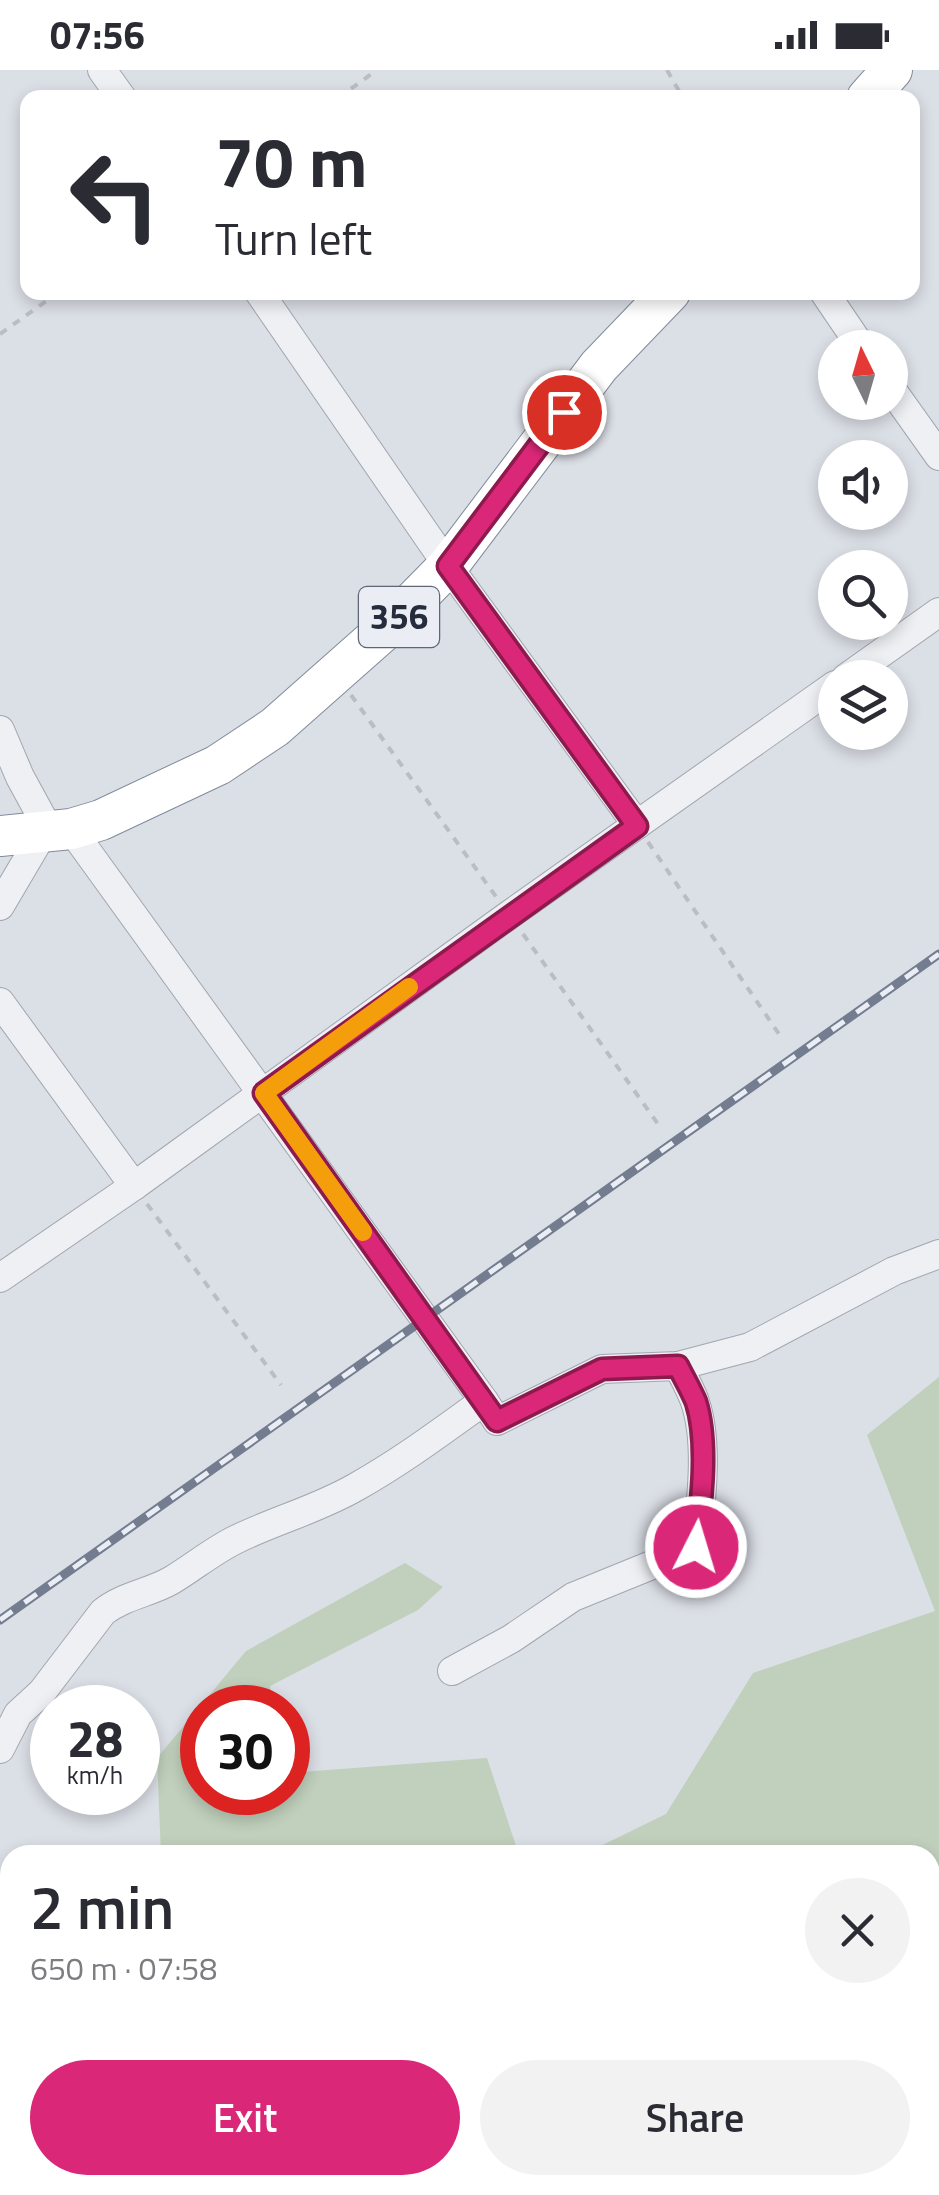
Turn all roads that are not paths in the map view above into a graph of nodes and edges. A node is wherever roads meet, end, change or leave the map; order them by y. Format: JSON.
{"nodes":[{"id":1,"x":892,"y":70,"type":"edge"},
{"id":2,"x":873,"y":90,"type":"edge"},
{"id":3,"x":265,"y":300,"type":"edge"},
{"id":4,"x":662,"y":300,"type":"edge"},
{"id":5,"x":829,"y":300,"type":"edge"},
{"id":6,"x":850,"y":330,"type":"edge"},
{"id":7,"x":908,"y":412,"type":"edge"},
{"id":8,"x":939,"y":456,"type":"edge"},
{"id":9,"x":448,"y":566,"type":"junction"},
{"id":10,"x":939,"y":612,"type":"edge"},
{"id":11,"x":871,"y":660,"type":"edge"},
{"id":12,"x":818,"y":698,"type":"edge"},
{"id":13,"x":0,"y":730,"type":"edge"},
{"id":14,"x":637,"y":826,"type":"junction"},
{"id":15,"x":54,"y":831,"type":"junction"},
{"id":16,"x":0,"y":836,"type":"edge"},
{"id":17,"x":0,"y":906,"type":"edge"},
{"id":18,"x":0,"y":1002,"type":"edge"},
{"id":19,"x":264,"y":1093,"type":"junction"},
{"id":20,"x":134,"y":1186,"type":"junction"},
{"id":21,"x":939,"y":1254,"type":"edge"},
{"id":22,"x":0,"y":1278,"type":"edge"},
{"id":23,"x":678,"y":1366,"type":"junction"},
{"id":24,"x":484,"y":1401,"type":"junction"},
{"id":25,"x":452,"y":1671,"type":"dead end"},
{"id":26,"x":0,"y":1750,"type":"edge"}],
"edges":[{"from":1,"to":2,"type":"highway"},
{"from":3,"to":9,"type":"street"},
{"from":4,"to":9,"type":"highway","number":"356"},
{"from":5,"to":6,"type":"street"},
{"from":7,"to":8,"type":"street"},
{"from":9,"to":14,"type":"street"},
{"from":9,"to":15,"type":"highway","number":"356"},
{"from":10,"to":11,"type":"street"},
{"from":12,"to":14,"type":"street"},
{"from":13,"to":15,"type":"street"},
{"from":14,"to":19,"type":"street"},
{"from":15,"to":16,"type":"highway","number":"356"},
{"from":15,"to":17,"type":"street"},
{"from":15,"to":19,"type":"street"},
{"from":18,"to":20,"type":"street"},
{"from":19,"to":20,"type":"street"},
{"from":19,"to":24,"type":"street"},
{"from":20,"to":22,"type":"street"},
{"from":21,"to":23,"type":"street"},
{"from":23,"to":24,"type":"street"},
{"from":23,"to":25,"type":"street"},
{"from":24,"to":26,"type":"street"}]}
